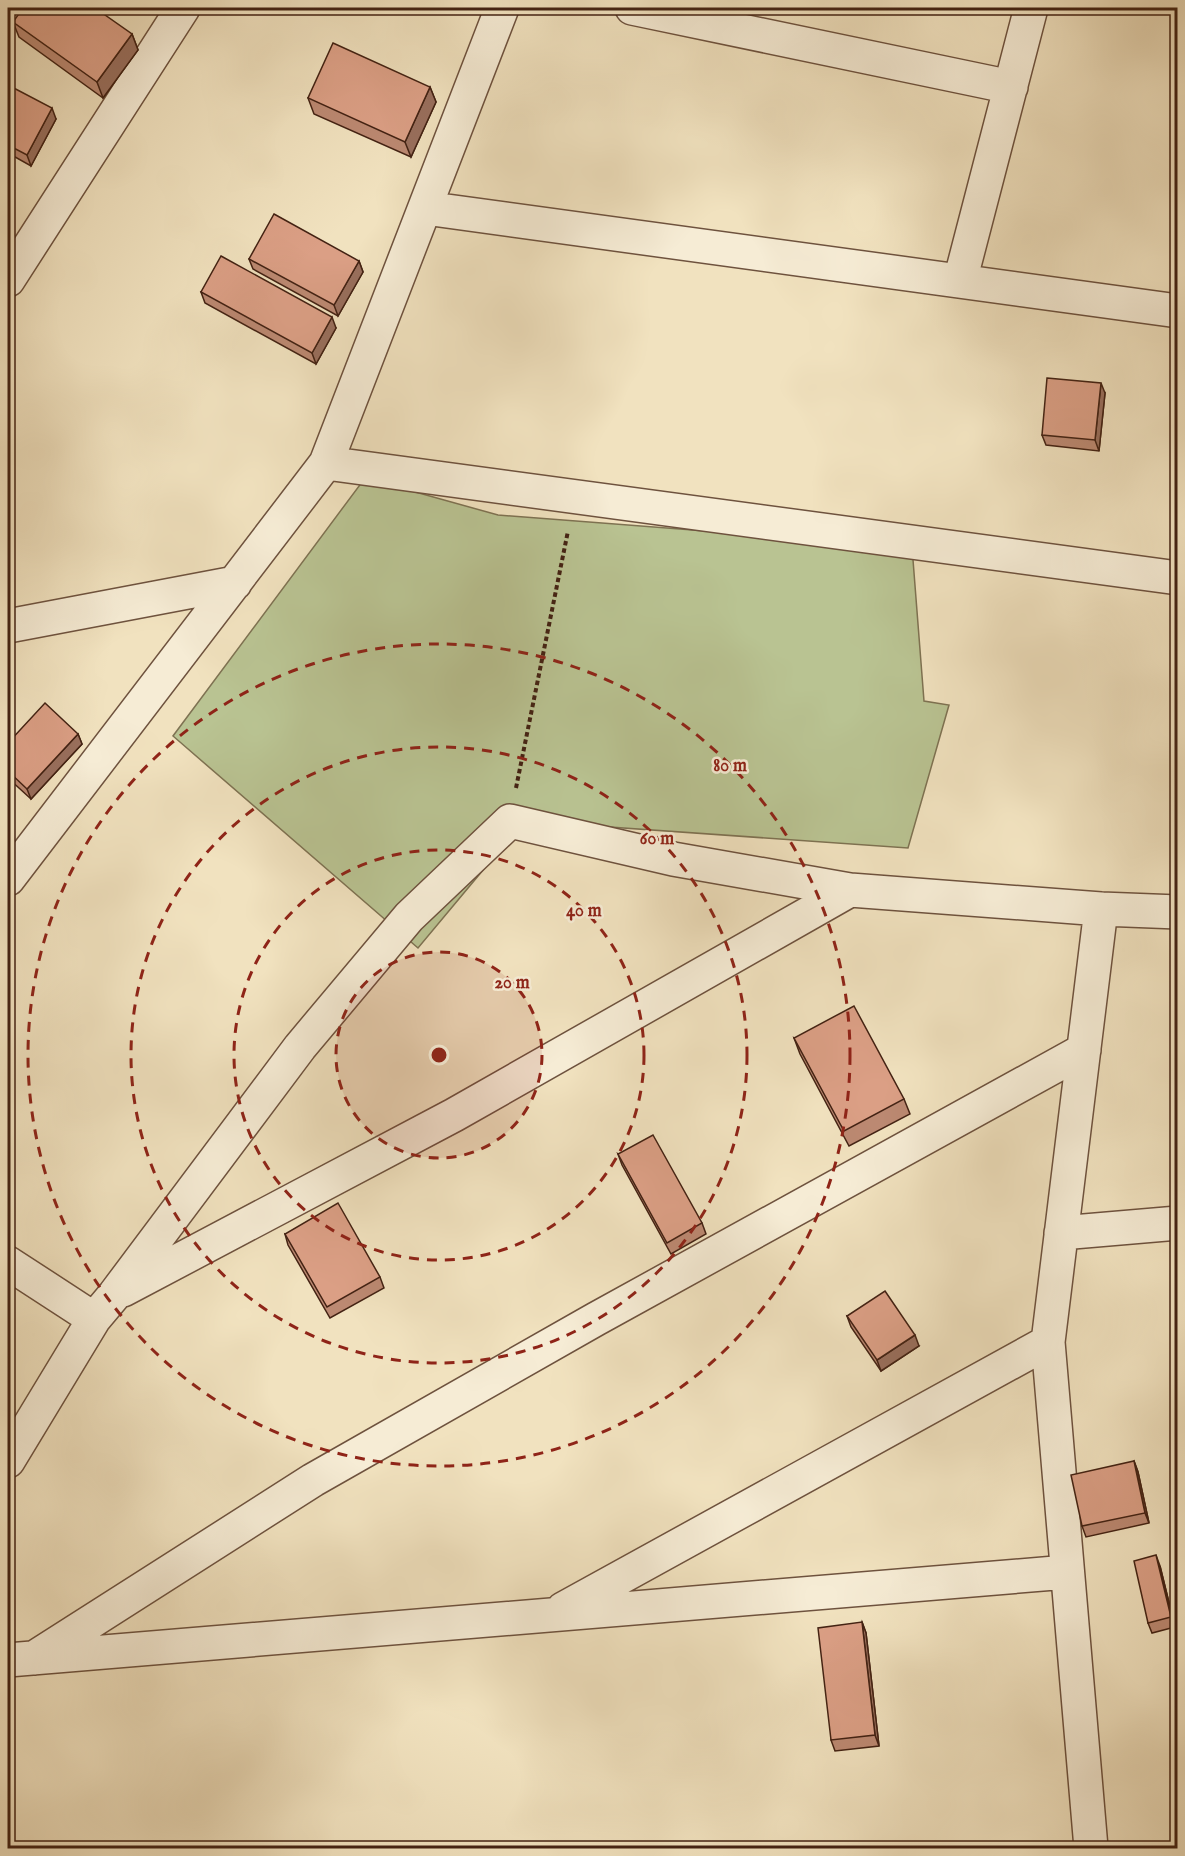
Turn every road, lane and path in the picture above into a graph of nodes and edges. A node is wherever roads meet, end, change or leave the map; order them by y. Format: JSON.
{"nodes":[{"id":1,"x":183,"y":8,"type":"edge"},
{"id":2,"x":502,"y":8,"type":"edge"},
{"id":3,"x":632,"y":8,"type":"edge"},
{"id":4,"x":1031,"y":8,"type":"edge"},
{"id":5,"x":1011,"y":87,"type":"junction"},
{"id":6,"x":424,"y":208,"type":"junction"},
{"id":7,"x":8,"y":280,"type":"edge"},
{"id":8,"x":960,"y":281,"type":"junction"},
{"id":9,"x":1178,"y":311,"type":"edge"},
{"id":10,"x":326,"y":463,"type":"junction"},
{"id":11,"x":575,"y":496,"type":"junction"},
{"id":12,"x":1178,"y":578,"type":"edge"},
{"id":13,"x":235,"y":583,"type":"junction"},
{"id":14,"x":8,"y":626,"type":"edge"},
{"id":15,"x":510,"y":821,"type":"junction"},
{"id":16,"x":8,"y":879,"type":"edge"},
{"id":17,"x":850,"y":890,"type":"junction"},
{"id":18,"x":1101,"y":909,"type":"junction"},
{"id":19,"x":1178,"y":912,"type":"edge"},
{"id":20,"x":1084,"y":1050,"type":"junction"},
{"id":21,"x":1178,"y":1222,"type":"edge"},
{"id":22,"x":1061,"y":1233,"type":"junction"},
{"id":23,"x":8,"y":1263,"type":"edge"},
{"id":24,"x":115,"y":1294,"type":"junction"},
{"id":25,"x":94,"y":1319,"type":"junction"},
{"id":26,"x":1048,"y":1342,"type":"junction"},
{"id":27,"x":8,"y":1461,"type":"edge"},
{"id":28,"x":1067,"y":1572,"type":"junction"},
{"id":29,"x":553,"y":1615,"type":"junction"},
{"id":30,"x":20,"y":1659,"type":"edge"},
{"id":31,"x":1090,"y":1848,"type":"edge"}],
"edges":[{"from":1,"to":7,"type":"street"},
{"from":2,"to":6,"type":"street"},
{"from":3,"to":5,"type":"street"},
{"from":4,"to":5,"type":"street"},
{"from":5,"to":8,"type":"street"},
{"from":6,"to":8,"type":"street"},
{"from":6,"to":10,"type":"street"},
{"from":8,"to":9,"type":"street"},
{"from":10,"to":11,"type":"street"},
{"from":10,"to":13,"type":"street"},
{"from":11,"to":12,"type":"street"},
{"from":11,"to":15,"type":"path"},
{"from":13,"to":14,"type":"street"},
{"from":13,"to":16,"type":"street"},
{"from":15,"to":17,"type":"street"},
{"from":15,"to":24,"type":"street"},
{"from":17,"to":18,"type":"street"},
{"from":17,"to":24,"type":"street"},
{"from":18,"to":19,"type":"street"},
{"from":18,"to":20,"type":"street"},
{"from":20,"to":22,"type":"street"},
{"from":20,"to":30,"type":"street"},
{"from":21,"to":22,"type":"street"},
{"from":22,"to":26,"type":"street"},
{"from":23,"to":25,"type":"street"},
{"from":24,"to":25,"type":"street"},
{"from":25,"to":27,"type":"street"},
{"from":26,"to":28,"type":"street"},
{"from":26,"to":29,"type":"street"},
{"from":28,"to":29,"type":"street"},
{"from":28,"to":31,"type":"street"},
{"from":29,"to":30,"type":"street"}]}
